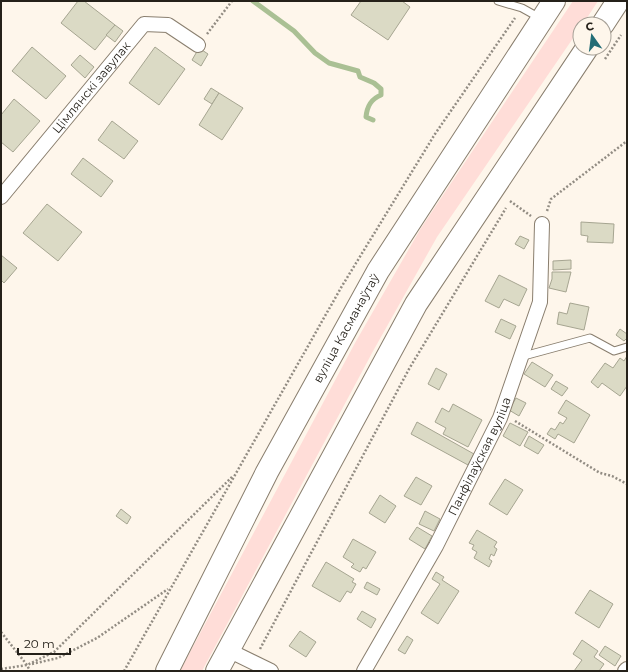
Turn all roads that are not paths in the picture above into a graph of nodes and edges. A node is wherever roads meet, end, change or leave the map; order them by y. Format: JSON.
{"nodes":[{"id":1,"x":498,"y":1,"type":"edge"},
{"id":2,"x":618,"y":1,"type":"edge"},
{"id":3,"x":548,"y":10,"type":"edge"},
{"id":4,"x":608,"y":16,"type":"edge"},
{"id":5,"x":198,"y":45,"type":"road end"},
{"id":6,"x":582,"y":56,"type":"edge"},
{"id":7,"x":1,"y":197,"type":"edge"},
{"id":8,"x":542,"y":224,"type":"road end"},
{"id":9,"x":627,"y":347,"type":"edge"},
{"id":10,"x":520,"y":357,"type":"junction"},
{"id":11,"x":228,"y":650,"type":"junction"},
{"id":12,"x":167,"y":671,"type":"edge"},
{"id":13,"x":217,"y":671,"type":"edge"},
{"id":14,"x":271,"y":671,"type":"edge"},
{"id":15,"x":364,"y":671,"type":"edge"}],
"edges":[{"from":1,"to":3,"type":"lane"},
{"from":2,"to":4,"type":"main road"},
{"from":3,"to":12,"type":"main road","name":"вуліца Касманаўтаў"},
{"from":5,"to":7,"type":"street","name":"Цімлянскі завулак"},
{"from":6,"to":11,"type":"main road"},
{"from":8,"to":10,"type":"street","name":"Панфілаўская вуліца"},
{"from":9,"to":10,"type":"lane"},
{"from":10,"to":15,"type":"street","name":"Панфілаўская вуліца"},
{"from":11,"to":13,"type":"main road"},
{"from":11,"to":14,"type":"street"}]}
